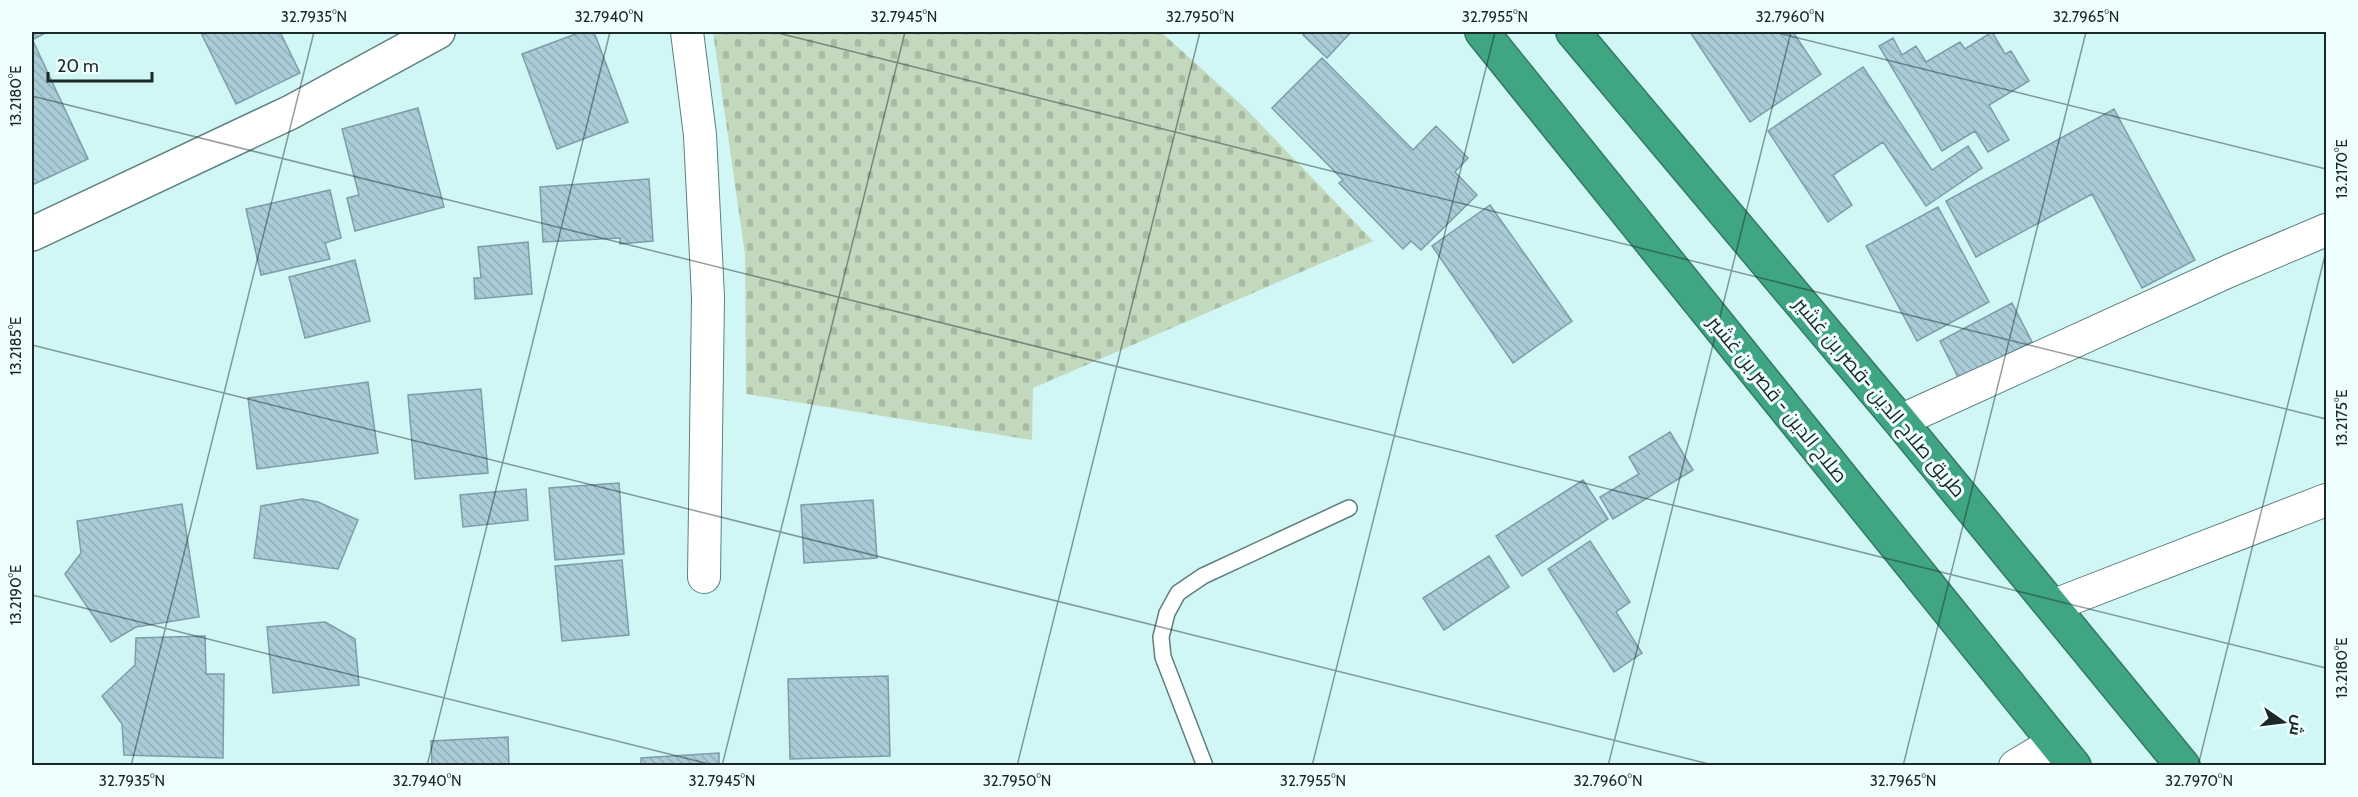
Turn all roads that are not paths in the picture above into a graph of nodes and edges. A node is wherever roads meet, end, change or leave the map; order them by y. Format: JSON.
{"nodes":[{"id":1,"x":438,"y":32,"type":"edge"},
{"id":2,"x":687,"y":32,"type":"edge"},
{"id":3,"x":1482,"y":32,"type":"edge"},
{"id":4,"x":1573,"y":32,"type":"edge"},
{"id":5,"x":2326,"y":230,"type":"edge"},
{"id":6,"x":33,"y":231,"type":"edge"},
{"id":7,"x":1900,"y":421,"type":"junction"},
{"id":8,"x":2326,"y":500,"type":"edge"},
{"id":9,"x":1349,"y":508,"type":"dead end"},
{"id":10,"x":704,"y":577,"type":"dead end"},
{"id":11,"x":2052,"y":606,"type":"junction"},
{"id":12,"x":2065,"y":753,"type":"edge"},
{"id":13,"x":1205,"y":765,"type":"edge"},
{"id":14,"x":2015,"y":765,"type":"edge"},
{"id":15,"x":2183,"y":765,"type":"edge"}],
"edges":[{"from":1,"to":6,"type":"street"},
{"from":2,"to":10,"type":"street"},
{"from":3,"to":12,"type":"highway","name":"صلاح الدين - قصر بن غشير"},
{"from":4,"to":7,"type":"highway","name":"طريق صلاح الدين -قصر بن غشير"},
{"from":5,"to":7,"type":"street"},
{"from":7,"to":11,"type":"highway","name":"طريق صلاح الدين -قصر بن غشير"},
{"from":8,"to":11,"type":"street"},
{"from":9,"to":13,"type":"lane"},
{"from":11,"to":15,"type":"highway","name":"طريق صلاح الدين -قصر بن غشير"},
{"from":12,"to":14,"type":"street"}]}
